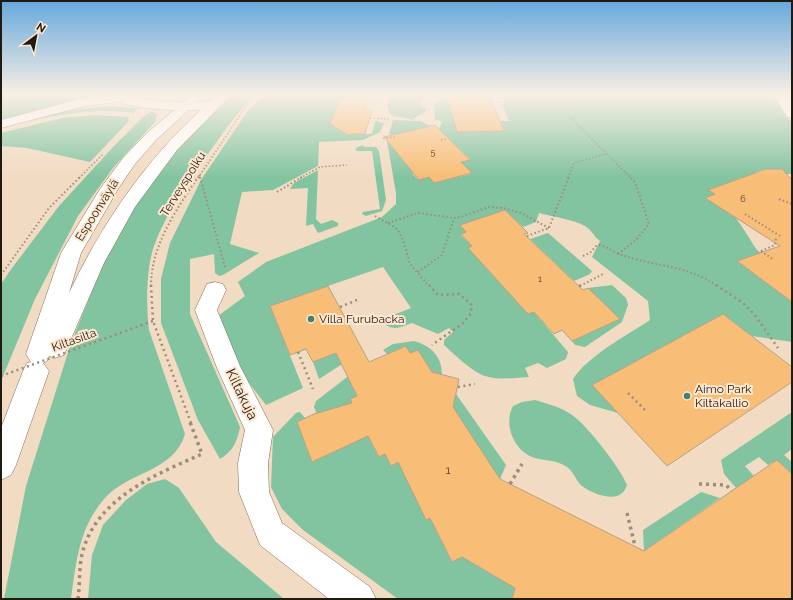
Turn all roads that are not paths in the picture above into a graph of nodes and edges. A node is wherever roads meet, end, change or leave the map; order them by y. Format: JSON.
{"nodes":[{"id":1,"x":176,"y":122,"type":"edge"},
{"id":2,"x":187,"y":122,"type":"edge"},
{"id":3,"x":220,"y":279,"type":"road end"},
{"id":4,"x":43,"y":358,"type":"junction"},
{"id":5,"x":1,"y":465,"type":"edge"},
{"id":6,"x":358,"y":599,"type":"edge"}],
"edges":[{"from":1,"to":4,"type":"main road","name":"Espoonväylä"},
{"from":2,"to":4,"type":"main road","name":"Espoonväylä"},
{"from":3,"to":6,"type":"main road","name":"Kiltakuja"},
{"from":4,"to":5,"type":"main road","name":"Espoonväylä"}]}
